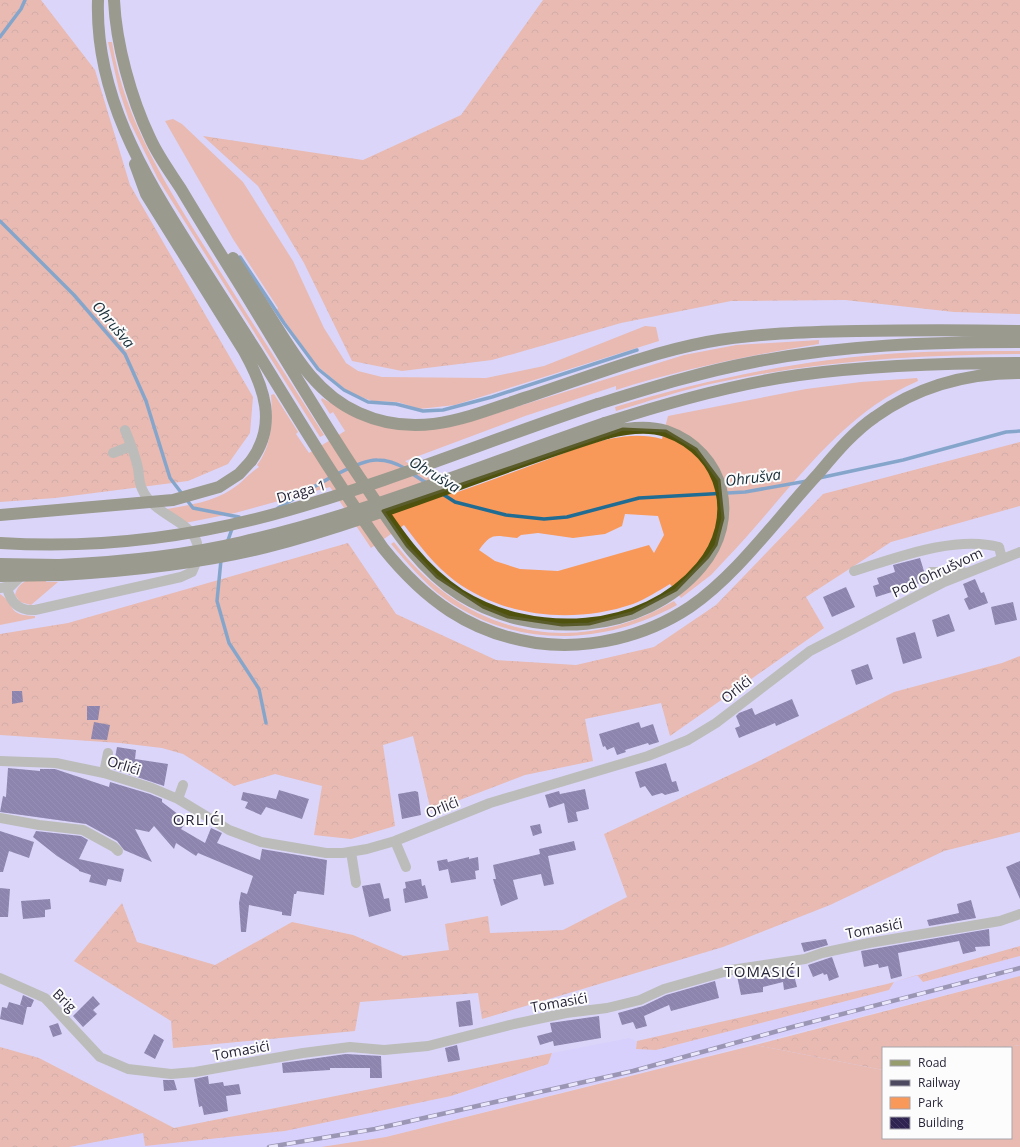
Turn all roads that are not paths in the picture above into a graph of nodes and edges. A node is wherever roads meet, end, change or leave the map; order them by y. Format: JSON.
{"nodes":[{"id":1,"x":98,"y":0,"type":"edge"},
{"id":2,"x":114,"y":0,"type":"edge"},
{"id":3,"x":151,"y":140,"type":"junction"},
{"id":4,"x":132,"y":149,"type":"junction"},
{"id":5,"x":1020,"y":330,"type":"edge"},
{"id":6,"x":1020,"y":342,"type":"edge"},
{"id":7,"x":1020,"y":363,"type":"edge"},
{"id":8,"x":1020,"y":373,"type":"edge"},
{"id":9,"x":606,"y":428,"type":"junction"},
{"id":10,"x":125,"y":430,"type":"dead end"},
{"id":11,"x":131,"y":446,"type":"junction"},
{"id":12,"x":113,"y":453,"type":"dead end"},
{"id":13,"x":0,"y":515,"type":"edge"},
{"id":14,"x":0,"y":543,"type":"edge"},
{"id":15,"x":1020,"y":552,"type":"edge"},
{"id":16,"x":1002,"y":559,"type":"junction"},
{"id":17,"x":0,"y":564,"type":"edge"},
{"id":18,"x":60,"y":570,"type":"junction"},
{"id":19,"x":854,"y":571,"type":"dead end"},
{"id":20,"x":931,"y":572,"type":"dead end"},
{"id":21,"x":968,"y":572,"type":"junction"},
{"id":22,"x":22,"y":575,"type":"junction"},
{"id":23,"x":0,"y":576,"type":"edge"},
{"id":24,"x":3,"y":588,"type":"edge"},
{"id":25,"x":868,"y":621,"type":"joint"},
{"id":26,"x":108,"y":753,"type":"dead end"},
{"id":27,"x":0,"y":761,"type":"edge"},
{"id":28,"x":104,"y":773,"type":"junction"},
{"id":29,"x":183,"y":785,"type":"dead end"},
{"id":30,"x":178,"y":799,"type":"junction"},
{"id":31,"x":0,"y":818,"type":"edge"},
{"id":32,"x":395,"y":841,"type":"junction"},
{"id":33,"x":118,"y":851,"type":"dead end"},
{"id":34,"x":351,"y":852,"type":"junction"},
{"id":35,"x":406,"y":867,"type":"dead end"},
{"id":36,"x":356,"y":883,"type":"dead end"},
{"id":37,"x":1020,"y":914,"type":"edge"},
{"id":38,"x":0,"y":978,"type":"edge"},
{"id":39,"x":100,"y":1057,"type":"joint"}],
"edges":[{"from":1,"to":4,"type":"highway"},
{"from":2,"to":3,"type":"highway"},
{"from":3,"to":5,"type":"highway"},
{"from":3,"to":9,"type":"highway","bridge":true},
{"from":4,"to":8,"type":"highway","bridge":true},
{"from":4,"to":13,"type":"highway","bridge":true},
{"from":6,"to":14,"type":"highway","name":"Draga 1","bridge":true},
{"from":7,"to":9,"type":"highway"},
{"from":9,"to":18,"type":"highway","bridge":true},
{"from":10,"to":11,"type":"street"},
{"from":11,"to":12,"type":"street"},
{"from":11,"to":24,"type":"street"},
{"from":15,"to":16,"type":"street","name":"Pod Ohrušvom"},
{"from":16,"to":19,"type":"street"},
{"from":16,"to":21,"type":"street","name":"Pod Ohrušvom"},
{"from":17,"to":18,"type":"highway"},
{"from":18,"to":22,"type":"highway"},
{"from":20,"to":21,"type":"street"},
{"from":21,"to":25,"type":"street","name":"Pod Ohrušvom"},
{"from":22,"to":23,"type":"highway"},
{"from":22,"to":24,"type":"street"},
{"from":25,"to":32,"type":"street","name":"Orlići"},
{"from":26,"to":28,"type":"street"},
{"from":27,"to":28,"type":"street","name":"Orlići"},
{"from":28,"to":30,"type":"street","name":"Orlići"},
{"from":29,"to":30,"type":"street"},
{"from":30,"to":34,"type":"street","name":"Orlići"},
{"from":31,"to":33,"type":"street"},
{"from":32,"to":34,"type":"street","name":"Orlići"},
{"from":32,"to":35,"type":"street"},
{"from":34,"to":36,"type":"street"},
{"from":37,"to":39,"type":"street","name":"Tomasići"},
{"from":38,"to":39,"type":"street","name":"Brig"}]}
